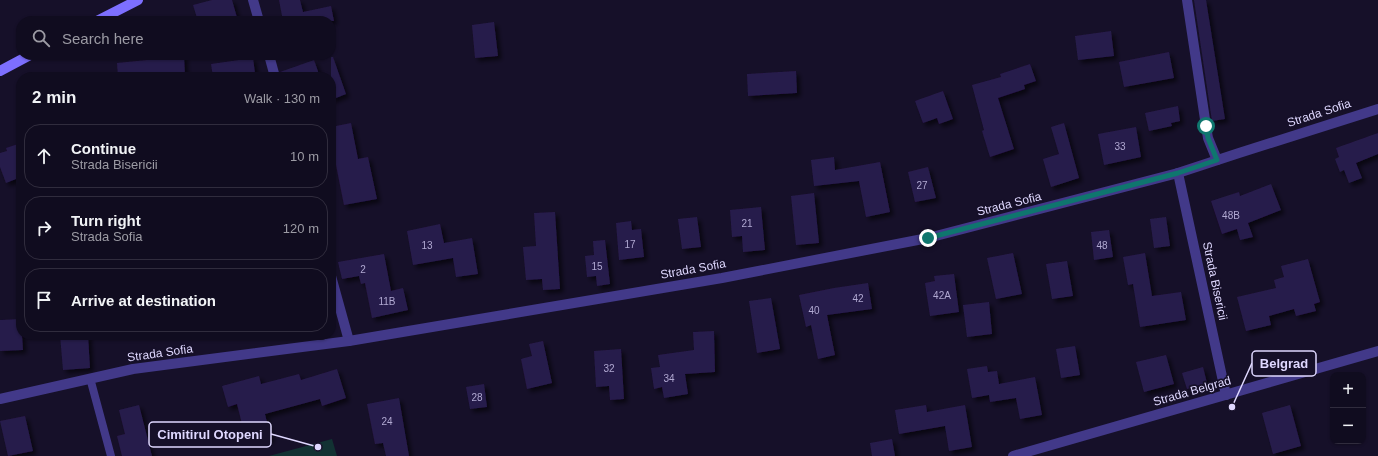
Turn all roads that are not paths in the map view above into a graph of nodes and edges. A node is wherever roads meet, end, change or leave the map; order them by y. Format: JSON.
{"nodes":[{"id":1,"x":138,"y":0,"type":"edge"},
{"id":2,"x":253,"y":0,"type":"edge"},
{"id":3,"x":1187,"y":0,"type":"edge"},
{"id":4,"x":107,"y":16,"type":"edge"},
{"id":5,"x":258,"y":16,"type":"edge"},
{"id":6,"x":21,"y":60,"type":"edge"},
{"id":7,"x":270,"y":60,"type":"edge"},
{"id":8,"x":0,"y":71,"type":"edge"},
{"id":9,"x":274,"y":72,"type":"edge"},
{"id":10,"x":1378,"y":109,"type":"edge"},
{"id":11,"x":1217,"y":160,"type":"junction"},
{"id":12,"x":1178,"y":173,"type":"junction"},
{"id":13,"x":336,"y":294,"type":"edge"},
{"id":14,"x":349,"y":341,"type":"junction"},
{"id":15,"x":1378,"y":351,"type":"edge"},
{"id":16,"x":90,"y":378,"type":"junction"},
{"id":17,"x":1226,"y":394,"type":"junction"},
{"id":18,"x":0,"y":399,"type":"edge"},
{"id":19,"x":111,"y":456,"type":"edge"},
{"id":20,"x":1012,"y":456,"type":"edge"}],
"edges":[{"from":1,"to":4,"type":"main road"},
{"from":2,"to":5,"type":"street"},
{"from":3,"to":11,"type":"street"},
{"from":6,"to":8,"type":"main road"},
{"from":7,"to":9,"type":"street"},
{"from":10,"to":11,"type":"street","name":"Strada Sofia"},
{"from":11,"to":12,"type":"street","name":"Strada Sofia"},
{"from":12,"to":14,"type":"street","name":"Strada Sofia"},
{"from":12,"to":17,"type":"street","name":"Strada Bisericii"},
{"from":13,"to":14,"type":"street"},
{"from":14,"to":16,"type":"street","name":"Strada Sofia"},
{"from":15,"to":17,"type":"street","name":"Strada Belgrad"},
{"from":16,"to":18,"type":"street","name":"Strada Sofia"},
{"from":16,"to":19,"type":"lane"},
{"from":17,"to":20,"type":"street","name":"Strada Belgrad"}]}
